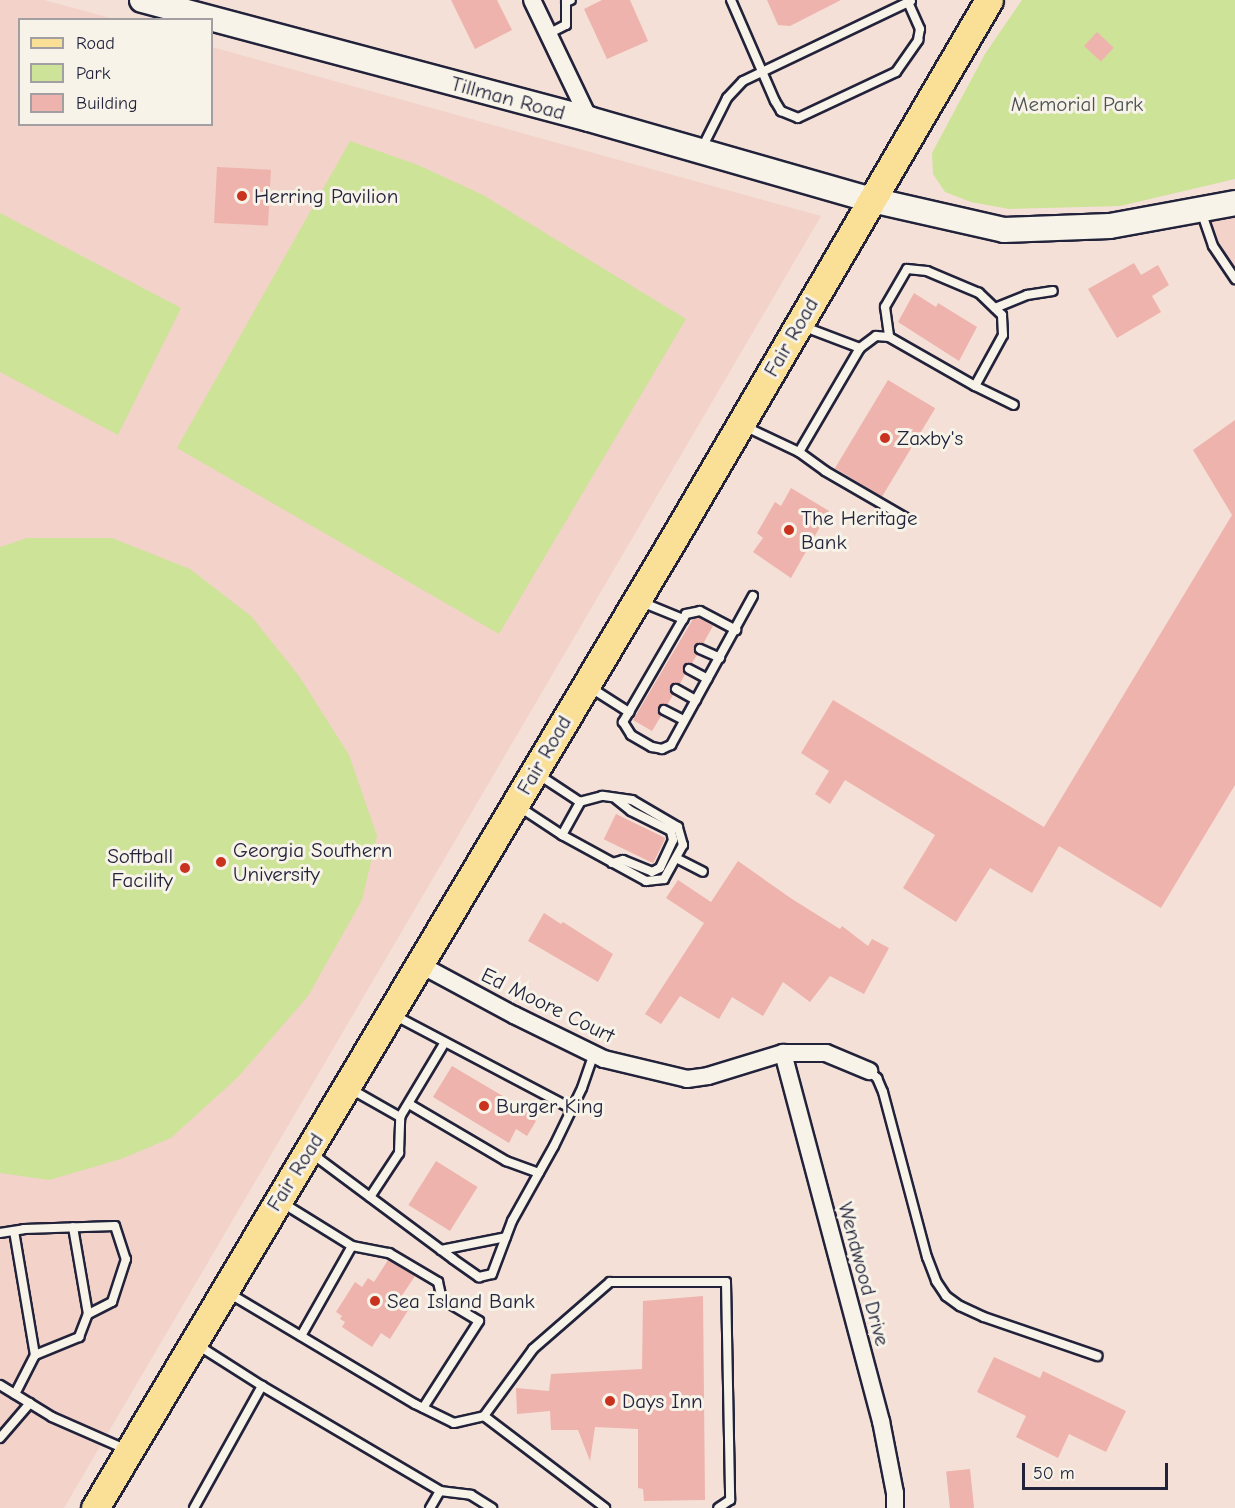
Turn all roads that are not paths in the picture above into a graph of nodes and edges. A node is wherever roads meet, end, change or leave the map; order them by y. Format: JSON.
{"nodes":[{"id":1,"x":146,"y":0,"type":"edge"},
{"id":2,"x":532,"y":0,"type":"edge"},
{"id":3,"x":571,"y":0,"type":"edge"},
{"id":4,"x":731,"y":0,"type":"edge"},
{"id":5,"x":910,"y":2,"type":"edge"},
{"id":6,"x":984,"y":4,"type":"edge"},
{"id":7,"x":548,"y":34,"type":"junction"},
{"id":8,"x":763,"y":72,"type":"junction"},
{"id":9,"x":589,"y":119,"type":"junction"},
{"id":10,"x":700,"y":151,"type":"junction"},
{"id":11,"x":872,"y":200,"type":"junction"},
{"id":12,"x":1235,"y":203,"type":"edge"},
{"id":13,"x":1201,"y":211,"type":"junction"},
{"id":14,"x":1235,"y":279,"type":"edge"},
{"id":15,"x":1053,"y":291,"type":"dead end"},
{"id":16,"x":995,"y":308,"type":"junction"},
{"id":17,"x":798,"y":325,"type":"junction"},
{"id":18,"x":889,"y":337,"type":"junction"},
{"id":19,"x":860,"y":348,"type":"junction"},
{"id":20,"x":975,"y":386,"type":"junction"},
{"id":21,"x":1014,"y":405,"type":"dead end"},
{"id":22,"x":740,"y":424,"type":"junction"},
{"id":23,"x":800,"y":452,"type":"junction"},
{"id":24,"x":906,"y":518,"type":"dead end"},
{"id":25,"x":753,"y":597,"type":"dead end"},
{"id":26,"x":637,"y":600,"type":"junction"},
{"id":27,"x":683,"y":619,"type":"junction"},
{"id":28,"x":736,"y":630,"type":"junction"},
{"id":29,"x":700,"y":649,"type":"dead end"},
{"id":30,"x":720,"y":658,"type":"junction"},
{"id":31,"x":689,"y":669,"type":"dead end"},
{"id":32,"x":708,"y":679,"type":"junction"},
{"id":33,"x":586,"y":685,"type":"junction"},
{"id":34,"x":676,"y":689,"type":"dead end"},
{"id":35,"x":696,"y":700,"type":"junction"},
{"id":36,"x":664,"y":710,"type":"dead end"},
{"id":37,"x":629,"y":712,"type":"junction"},
{"id":38,"x":684,"y":720,"type":"junction"},
{"id":39,"x":535,"y":772,"type":"junction"},
{"id":40,"x":615,"y":798,"type":"junction"},
{"id":41,"x":580,"y":802,"type":"junction"},
{"id":42,"x":515,"y":805,"type":"junction"},
{"id":43,"x":562,"y":835,"type":"junction"},
{"id":44,"x":676,"y":858,"type":"junction"},
{"id":45,"x":612,"y":862,"type":"junction"},
{"id":46,"x":703,"y":872,"type":"dead end"},
{"id":47,"x":421,"y":965,"type":"junction"},
{"id":48,"x":391,"y":1014,"type":"junction"},
{"id":49,"x":445,"y":1042,"type":"junction"},
{"id":50,"x":783,"y":1053,"type":"junction"},
{"id":51,"x":594,"y":1054,"type":"junction"},
{"id":52,"x":869,"y":1071,"type":"joint"},
{"id":53,"x":348,"y":1087,"type":"junction"},
{"id":54,"x":409,"y":1104,"type":"junction"},
{"id":55,"x":572,"y":1109,"type":"junction"},
{"id":56,"x":400,"y":1117,"type":"junction"},
{"id":57,"x":308,"y":1151,"type":"junction"},
{"id":58,"x":539,"y":1173,"type":"junction"},
{"id":59,"x":370,"y":1197,"type":"junction"},
{"id":60,"x":278,"y":1200,"type":"junction"},
{"id":61,"x":73,"y":1227,"type":"junction"},
{"id":62,"x":14,"y":1231,"type":"junction"},
{"id":63,"x":0,"y":1233,"type":"edge"},
{"id":64,"x":506,"y":1237,"type":"junction"},
{"id":65,"x":352,"y":1246,"type":"junction"},
{"id":66,"x":441,"y":1251,"type":"junction"},
{"id":67,"x":225,"y":1290,"type":"junction"},
{"id":68,"x":88,"y":1314,"type":"junction"},
{"id":69,"x":301,"y":1336,"type":"junction"},
{"id":70,"x":194,"y":1343,"type":"junction"},
{"id":71,"x":34,"y":1355,"type":"junction"},
{"id":72,"x":1097,"y":1356,"type":"dead end"},
{"id":73,"x":0,"y":1385,"type":"edge"},
{"id":74,"x":262,"y":1386,"type":"junction"},
{"id":75,"x":15,"y":1394,"type":"junction"},
{"id":76,"x":30,"y":1403,"type":"junction"},
{"id":77,"x":423,"y":1408,"type":"junction"},
{"id":78,"x":484,"y":1416,"type":"junction"},
{"id":79,"x":0,"y":1438,"type":"edge"},
{"id":80,"x":129,"y":1451,"type":"junction"},
{"id":81,"x":440,"y":1491,"type":"junction"},
{"id":82,"x":97,"y":1508,"type":"edge"},
{"id":83,"x":194,"y":1508,"type":"edge"},
{"id":84,"x":430,"y":1508,"type":"edge"},
{"id":85,"x":492,"y":1508,"type":"edge"},
{"id":86,"x":605,"y":1508,"type":"edge"},
{"id":87,"x":718,"y":1508,"type":"edge"},
{"id":88,"x":895,"y":1508,"type":"edge"}],
"edges":[{"from":1,"to":9,"type":"street","name":"Tillman Road"},
{"from":2,"to":7,"type":"street"},
{"from":3,"to":7,"type":"lane"},
{"from":4,"to":8,"type":"lane"},
{"from":5,"to":8,"type":"lane"},
{"from":5,"to":8,"type":"lane"},
{"from":6,"to":11,"type":"main road","name":"Fair Road"},
{"from":7,"to":9,"type":"street"},
{"from":8,"to":10,"type":"lane"},
{"from":9,"to":10,"type":"street","name":"Tillman Road"},
{"from":10,"to":11,"type":"street","name":"Tillman Road"},
{"from":11,"to":13,"type":"street","name":"Tillman Road"},
{"from":11,"to":17,"type":"main road","name":"Fair Road"},
{"from":12,"to":13,"type":"street","name":"Tillman Road"},
{"from":13,"to":14,"type":"lane"},
{"from":15,"to":16,"type":"lane"},
{"from":16,"to":18,"type":"lane"},
{"from":16,"to":20,"type":"lane"},
{"from":17,"to":19,"type":"lane"},
{"from":17,"to":22,"type":"main road","name":"Fair Road"},
{"from":18,"to":19,"type":"lane"},
{"from":18,"to":20,"type":"lane"},
{"from":19,"to":23,"type":"lane"},
{"from":20,"to":21,"type":"lane"},
{"from":22,"to":23,"type":"lane"},
{"from":22,"to":26,"type":"main road","name":"Fair Road"},
{"from":23,"to":24,"type":"lane"},
{"from":25,"to":28,"type":"lane"},
{"from":26,"to":27,"type":"lane"},
{"from":26,"to":33,"type":"main road","name":"Fair Road"},
{"from":27,"to":28,"type":"lane"},
{"from":27,"to":37,"type":"lane"},
{"from":28,"to":30,"type":"lane"},
{"from":29,"to":30,"type":"lane"},
{"from":30,"to":32,"type":"lane"},
{"from":31,"to":32,"type":"lane"},
{"from":32,"to":35,"type":"lane"},
{"from":33,"to":37,"type":"lane"},
{"from":33,"to":39,"type":"main road","name":"Fair Road"},
{"from":34,"to":35,"type":"lane"},
{"from":35,"to":38,"type":"lane"},
{"from":36,"to":38,"type":"lane"},
{"from":37,"to":38,"type":"lane"},
{"from":39,"to":41,"type":"lane"},
{"from":39,"to":42,"type":"main road","name":"Fair Road"},
{"from":40,"to":41,"type":"lane"},
{"from":40,"to":44,"type":"lane"},
{"from":40,"to":45,"type":"lane"},
{"from":41,"to":43,"type":"lane"},
{"from":42,"to":43,"type":"lane"},
{"from":42,"to":47,"type":"main road","name":"Fair Road"},
{"from":43,"to":45,"type":"lane"},
{"from":44,"to":45,"type":"lane"},
{"from":44,"to":46,"type":"lane"},
{"from":47,"to":48,"type":"main road","name":"Fair Road"},
{"from":47,"to":51,"type":"street","name":"Ed Moore Court"},
{"from":48,"to":49,"type":"lane"},
{"from":48,"to":53,"type":"main road","name":"Fair Road"},
{"from":49,"to":54,"type":"lane"},
{"from":49,"to":55,"type":"lane"},
{"from":50,"to":51,"type":"street","name":"Ed Moore Court"},
{"from":50,"to":52,"type":"street","name":"Ed Moore Court"},
{"from":50,"to":88,"type":"street","name":"Wendwood Drive"},
{"from":51,"to":55,"type":"lane"},
{"from":52,"to":72,"type":"lane"},
{"from":53,"to":56,"type":"lane"},
{"from":53,"to":57,"type":"main road","name":"Fair Road"},
{"from":54,"to":56,"type":"lane"},
{"from":54,"to":58,"type":"lane"},
{"from":55,"to":58,"type":"lane"},
{"from":56,"to":59,"type":"lane"},
{"from":57,"to":59,"type":"lane"},
{"from":57,"to":60,"type":"main road","name":"Fair Road"},
{"from":58,"to":64,"type":"lane"},
{"from":59,"to":66,"type":"lane"},
{"from":60,"to":65,"type":"lane"},
{"from":60,"to":67,"type":"main road","name":"Fair Road"},
{"from":61,"to":62,"type":"lane"},
{"from":61,"to":68,"type":"lane"},
{"from":61,"to":68,"type":"lane"},
{"from":62,"to":63,"type":"lane"},
{"from":62,"to":71,"type":"lane"},
{"from":64,"to":66,"type":"lane"},
{"from":64,"to":66,"type":"lane"},
{"from":65,"to":69,"type":"lane"},
{"from":65,"to":77,"type":"lane"},
{"from":67,"to":69,"type":"lane"},
{"from":67,"to":70,"type":"main road","name":"Fair Road"},
{"from":68,"to":71,"type":"lane"},
{"from":69,"to":77,"type":"lane"},
{"from":70,"to":74,"type":"lane"},
{"from":70,"to":80,"type":"main road","name":"Fair Road"},
{"from":71,"to":75,"type":"lane"},
{"from":73,"to":75,"type":"lane"},
{"from":74,"to":81,"type":"lane"},
{"from":74,"to":83,"type":"lane"},
{"from":75,"to":76,"type":"lane"},
{"from":76,"to":79,"type":"lane"},
{"from":76,"to":80,"type":"lane"},
{"from":77,"to":78,"type":"lane"},
{"from":78,"to":86,"type":"lane"},
{"from":78,"to":87,"type":"lane"},
{"from":80,"to":82,"type":"main road","name":"Fair Road"},
{"from":81,"to":84,"type":"lane"},
{"from":81,"to":85,"type":"lane"}]}
